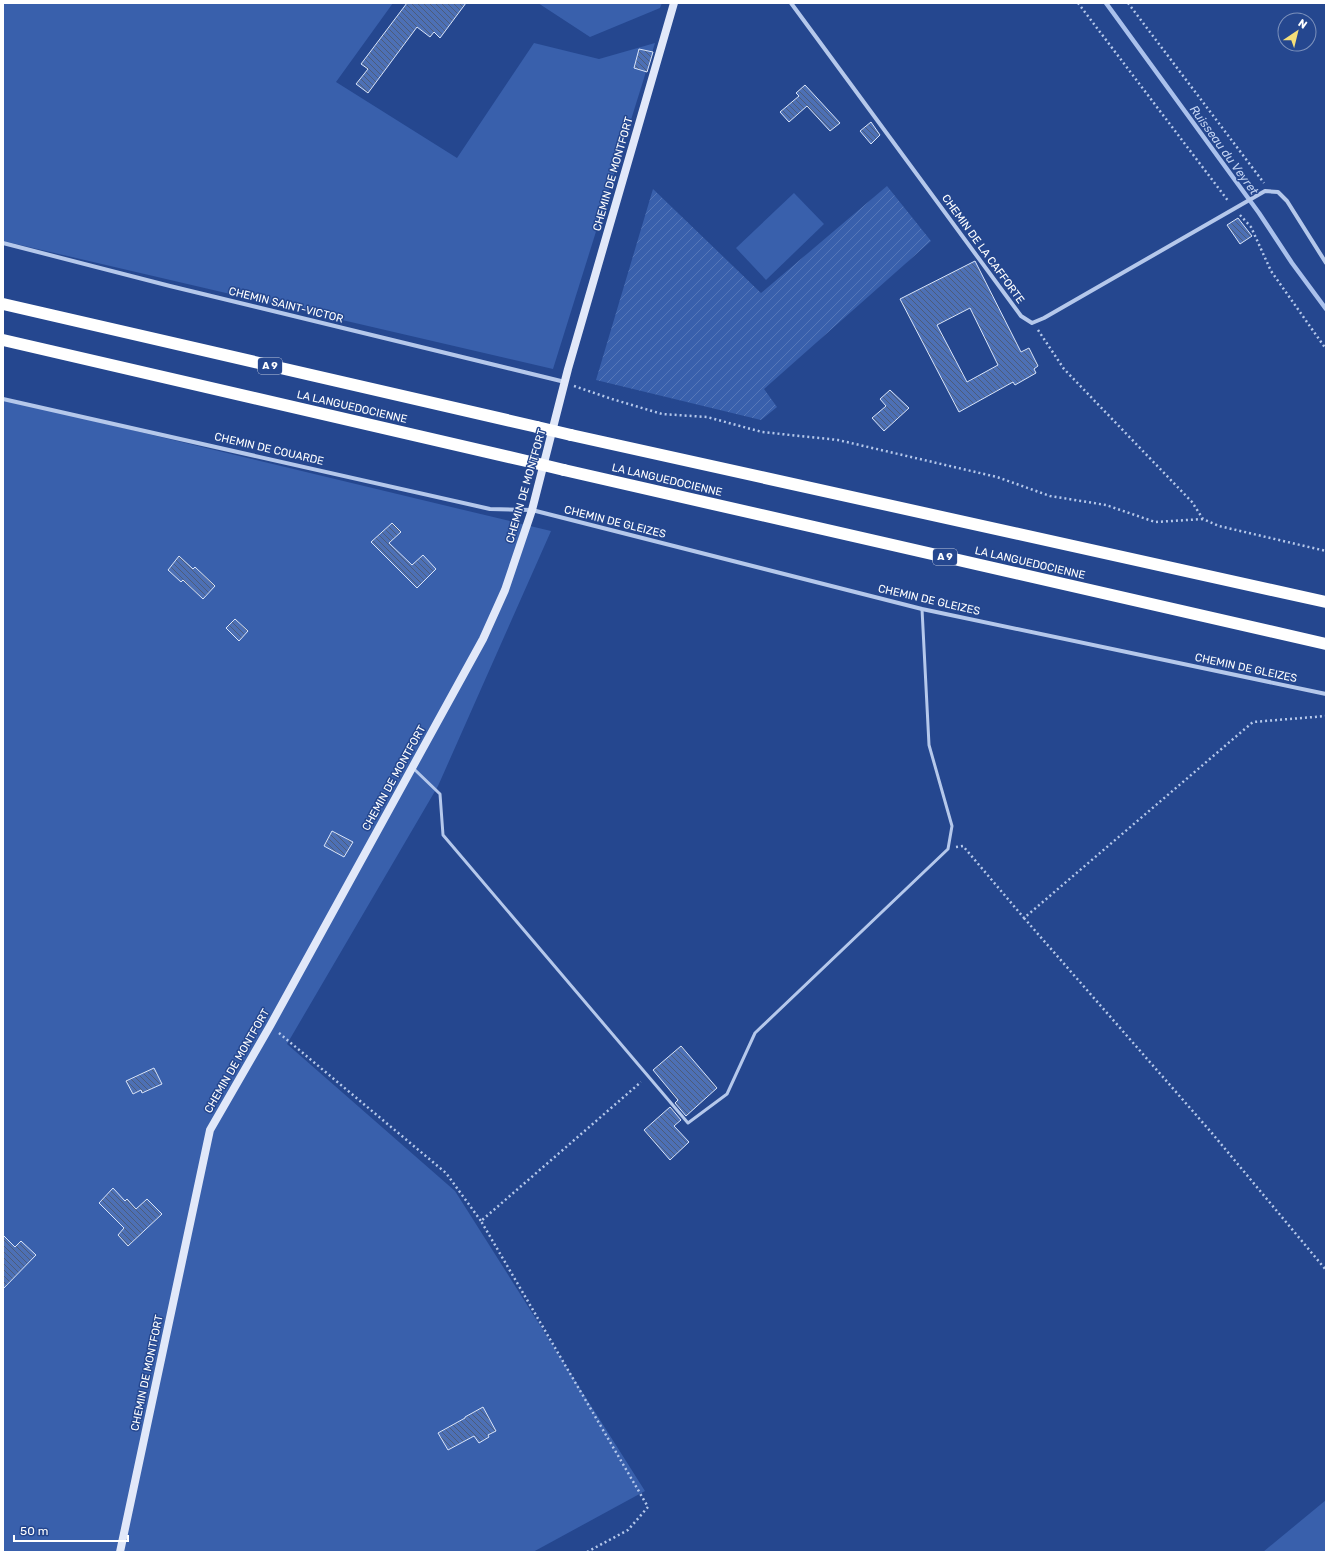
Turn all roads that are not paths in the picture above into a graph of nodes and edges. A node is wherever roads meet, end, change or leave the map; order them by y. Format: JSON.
{"nodes":[{"id":1,"x":674,"y":3,"type":"edge"},
{"id":2,"x":791,"y":3,"type":"edge"},
{"id":3,"x":3,"y":243,"type":"edge"},
{"id":4,"x":1326,"y":263,"type":"edge"},
{"id":5,"x":3,"y":304,"type":"edge"},
{"id":6,"x":3,"y":340,"type":"edge"},
{"id":7,"x":565,"y":382,"type":"junction"},
{"id":8,"x":3,"y":399,"type":"edge"},
{"id":9,"x":532,"y":510,"type":"junction"},
{"id":10,"x":1326,"y":602,"type":"edge"},
{"id":11,"x":922,"y":609,"type":"junction"},
{"id":12,"x":1326,"y":644,"type":"edge"},
{"id":13,"x":1326,"y":694,"type":"edge"},
{"id":14,"x":412,"y":768,"type":"junction"},
{"id":15,"x":120,"y":1552,"type":"edge"}],
"edges":[{"from":1,"to":7,"type":"street","name":"CHEMIN DE MONTFORT"},
{"from":2,"to":4,"type":"street","name":"CHEMIN DE LA CAFFORTE"},
{"from":3,"to":7,"type":"street","name":"CHEMIN SAINT-VICTOR"},
{"from":5,"to":10,"type":"highway","name":"LA LANGUEDOCIENNE","number":"A 9","bridge":true},
{"from":6,"to":12,"type":"highway","name":"LA LANGUEDOCIENNE","number":"A 9","bridge":true},
{"from":7,"to":9,"type":"street","name":"CHEMIN DE MONTFORT"},
{"from":8,"to":9,"type":"street","name":"CHEMIN DE COUARDE"},
{"from":9,"to":11,"type":"street","name":"CHEMIN DE GLEIZES"},
{"from":9,"to":14,"type":"street","name":"CHEMIN DE MONTFORT"},
{"from":11,"to":13,"type":"street","name":"CHEMIN DE GLEIZES"},
{"from":11,"to":14,"type":"lane"},
{"from":14,"to":15,"type":"street","name":"CHEMIN DE MONTFORT"}]}
